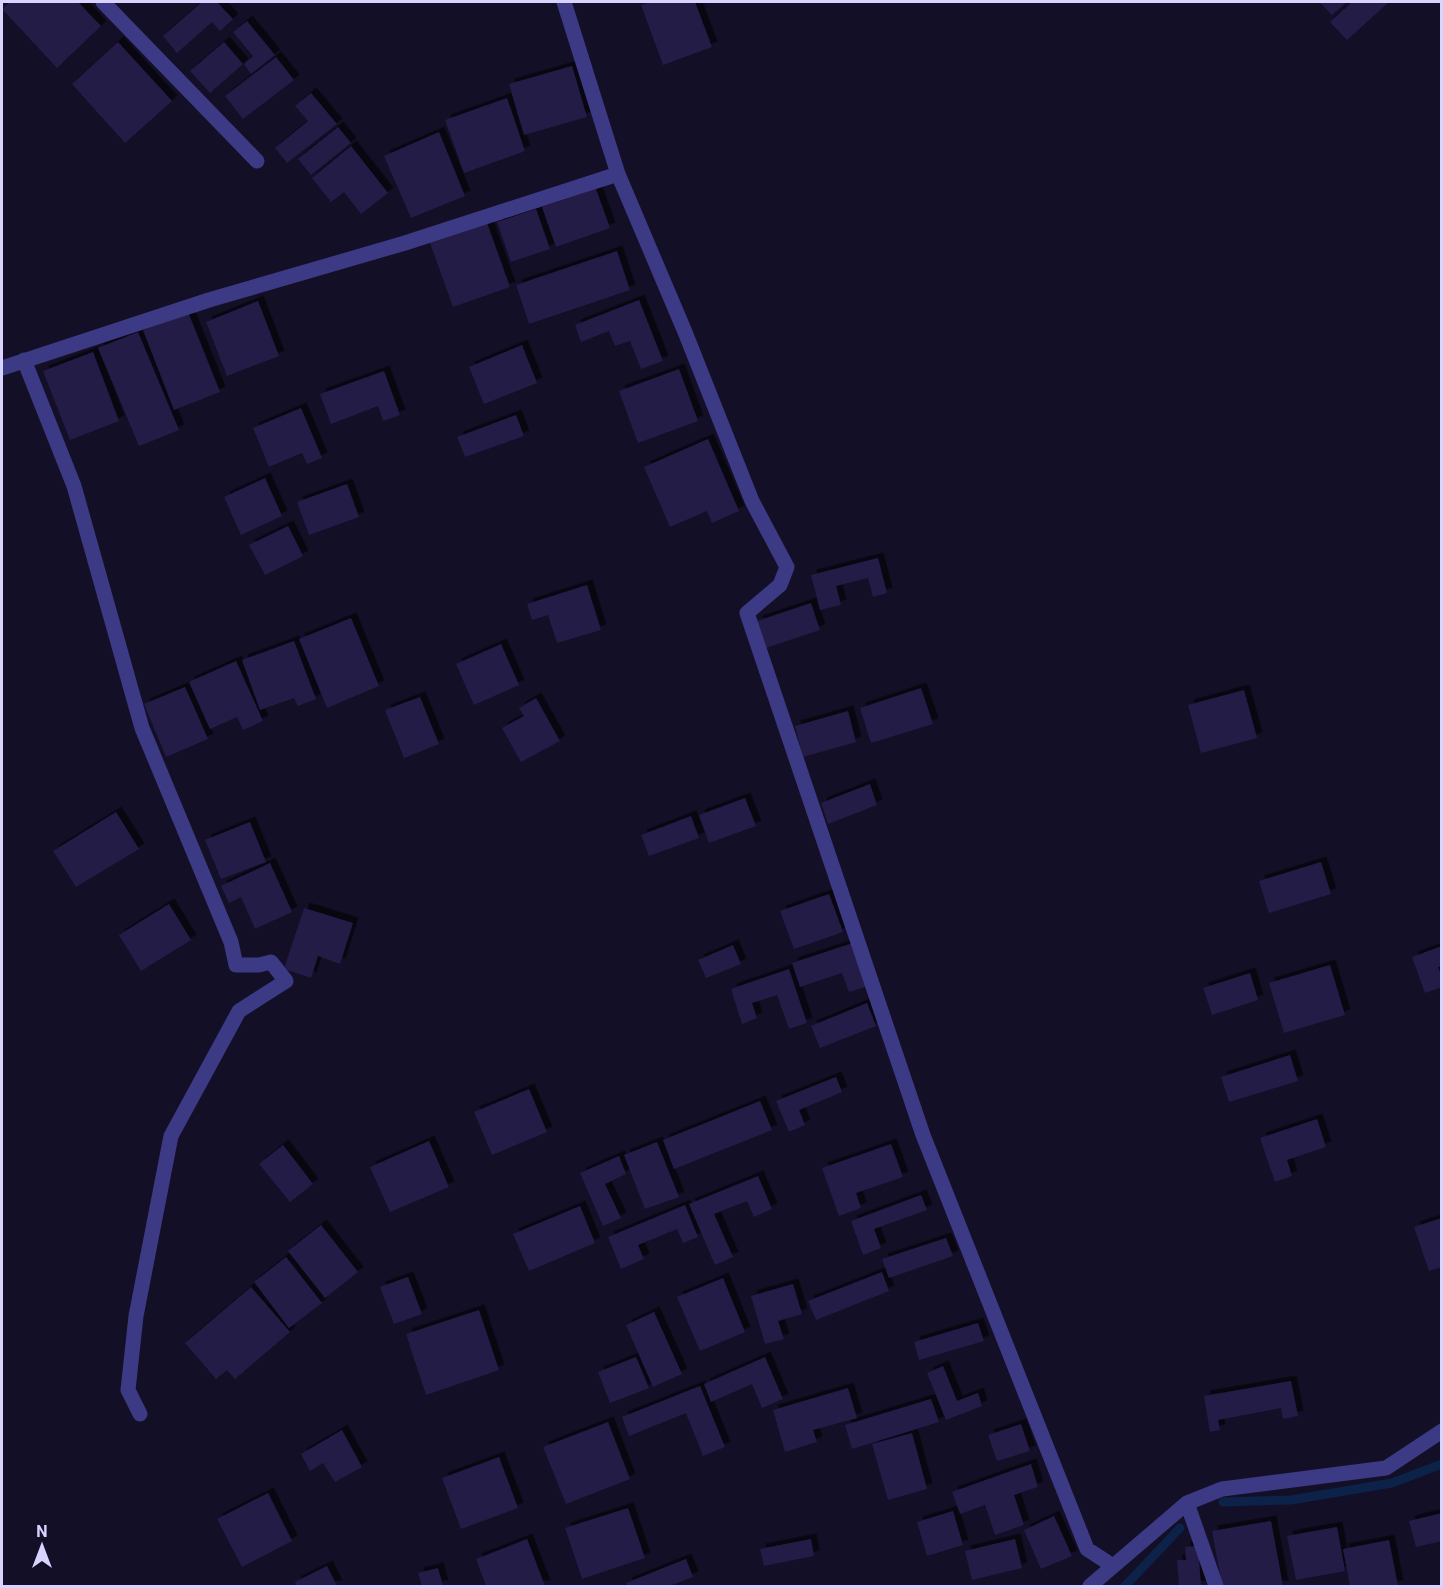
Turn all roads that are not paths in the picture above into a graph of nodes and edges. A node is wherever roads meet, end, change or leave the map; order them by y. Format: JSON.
{"nodes":[{"id":1,"x":103,"y":2,"type":"edge"},
{"id":2,"x":564,"y":2,"type":"edge"},
{"id":3,"x":257,"y":161,"type":"dead end"},
{"id":4,"x":618,"y":174,"type":"junction"},
{"id":5,"x":24,"y":360,"type":"junction"},
{"id":6,"x":2,"y":368,"type":"edge"},
{"id":7,"x":140,"y":1414,"type":"dead end"},
{"id":8,"x":1442,"y":1431,"type":"edge"},
{"id":9,"x":1187,"y":1503,"type":"junction"},
{"id":10,"x":1113,"y":1566,"type":"junction"},
{"id":11,"x":1090,"y":1587,"type":"edge"},
{"id":12,"x":1216,"y":1587,"type":"edge"}],
"edges":[{"from":1,"to":3,"type":"street"},
{"from":2,"to":4,"type":"street"},
{"from":4,"to":5,"type":"street"},
{"from":4,"to":10,"type":"street"},
{"from":5,"to":6,"type":"street"},
{"from":5,"to":7,"type":"street"},
{"from":8,"to":9,"type":"street"},
{"from":9,"to":10,"type":"street"},
{"from":9,"to":12,"type":"street"},
{"from":10,"to":11,"type":"street"}]}
